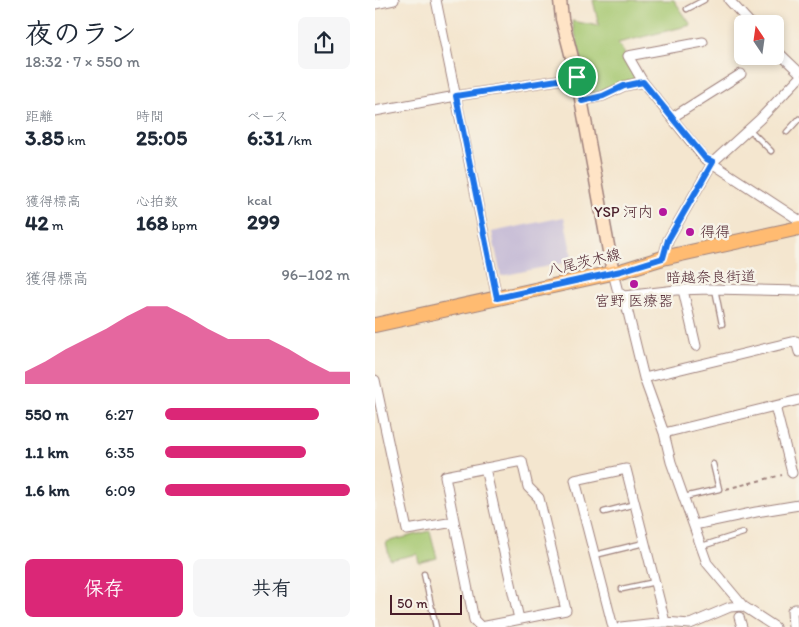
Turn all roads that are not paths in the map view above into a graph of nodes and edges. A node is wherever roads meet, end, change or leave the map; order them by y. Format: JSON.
{"nodes":[{"id":1,"x":395,"y":0,"type":"edge"},
{"id":2,"x":436,"y":0,"type":"edge"},
{"id":3,"x":560,"y":0,"type":"edge"},
{"id":4,"x":704,"y":0,"type":"edge"},
{"id":5,"x":729,"y":0,"type":"edge"},
{"id":6,"x":375,"y":4,"type":"edge"},
{"id":7,"x":687,"y":9,"type":"dead end"},
{"id":8,"x":743,"y":15,"type":"edge"},
{"id":9,"x":703,"y":42,"type":"dead end"},
{"id":10,"x":784,"y":58,"type":"edge"},
{"id":11,"x":799,"y":72,"type":"edge"},
{"id":12,"x":741,"y":74,"type":"dead end"},
{"id":13,"x":577,"y":77,"type":"junction"},
{"id":14,"x":799,"y":78,"type":"edge"},
{"id":15,"x":643,"y":82,"type":"junction"},
{"id":16,"x":456,"y":96,"type":"junction"},
{"id":17,"x":582,"y":101,"type":"junction"},
{"id":18,"x":375,"y":111,"type":"edge"},
{"id":19,"x":673,"y":117,"type":"junction"},
{"id":20,"x":799,"y":119,"type":"edge"},
{"id":21,"x":749,"y":129,"type":"junction"},
{"id":22,"x":787,"y":132,"type":"dead end"},
{"id":23,"x":771,"y":151,"type":"dead end"},
{"id":24,"x":713,"y":162,"type":"junction"},
{"id":25,"x":799,"y":220,"type":"edge"},
{"id":26,"x":799,"y":228,"type":"edge"},
{"id":27,"x":663,"y":258,"type":"junction"},
{"id":28,"x":613,"y":273,"type":"junction"},
{"id":29,"x":715,"y":289,"type":"junction"},
{"id":30,"x":683,"y":290,"type":"junction"},
{"id":31,"x":799,"y":291,"type":"edge"},
{"id":32,"x":624,"y":296,"type":"junction"},
{"id":33,"x":497,"y":298,"type":"junction"},
{"id":34,"x":722,"y":324,"type":"dead end"},
{"id":35,"x":375,"y":325,"type":"edge"},
{"id":36,"x":696,"y":346,"type":"dead end"},
{"id":37,"x":799,"y":352,"type":"edge"},
{"id":38,"x":644,"y":378,"type":"junction"},
{"id":39,"x":375,"y":380,"type":"edge"},
{"id":40,"x":799,"y":400,"type":"edge"},
{"id":41,"x":775,"y":406,"type":"junction"},
{"id":42,"x":664,"y":433,"type":"junction"},
{"id":43,"x":713,"y":464,"type":"dead end"},
{"id":44,"x":485,"y":468,"type":"junction"},
{"id":45,"x":792,"y":473,"type":"road end"},
{"id":46,"x":684,"y":497,"type":"junction"},
{"id":47,"x":635,"y":504,"type":"junction"},
{"id":48,"x":799,"y":505,"type":"edge"},
{"id":49,"x":604,"y":512,"type":"dead end"},
{"id":50,"x":454,"y":522,"type":"junction"},
{"id":51,"x":694,"y":525,"type":"junction"},
{"id":52,"x":743,"y":533,"type":"dead end"},
{"id":53,"x":645,"y":542,"type":"junction"},
{"id":54,"x":702,"y":546,"type":"junction"},
{"id":55,"x":595,"y":555,"type":"junction"},
{"id":56,"x":424,"y":574,"type":"dead end"},
{"id":57,"x":655,"y":582,"type":"junction"},
{"id":58,"x":622,"y":589,"type":"dead end"},
{"id":59,"x":743,"y":606,"type":"junction"},
{"id":60,"x":799,"y":609,"type":"edge"},
{"id":61,"x":739,"y":617,"type":"dead end"},
{"id":62,"x":519,"y":620,"type":"junction"},
{"id":63,"x":665,"y":622,"type":"junction"},
{"id":64,"x":648,"y":625,"type":"edge"},
{"id":65,"x":690,"y":625,"type":"edge"},
{"id":66,"x":436,"y":627,"type":"edge"},
{"id":67,"x":481,"y":627,"type":"edge"},
{"id":68,"x":613,"y":627,"type":"edge"},
{"id":69,"x":621,"y":627,"type":"edge"},
{"id":70,"x":741,"y":627,"type":"edge"},
{"id":71,"x":775,"y":627,"type":"edge"},
{"id":72,"x":793,"y":627,"type":"edge"}],
"edges":[{"from":1,"to":6,"type":"street"},
{"from":2,"to":16,"type":"street"},
{"from":3,"to":13,"type":"street"},
{"from":4,"to":7,"type":"lane"},
{"from":5,"to":8,"type":"street"},
{"from":9,"to":15,"type":"street"},
{"from":10,"to":11,"type":"street"},
{"from":12,"to":19,"type":"street"},
{"from":13,"to":16,"type":"street"},
{"from":13,"to":17,"type":"street"},
{"from":14,"to":21,"type":"street"},
{"from":15,"to":17,"type":"street"},
{"from":15,"to":19,"type":"street"},
{"from":16,"to":18,"type":"street"},
{"from":16,"to":33,"type":"street"},
{"from":17,"to":28,"type":"street"},
{"from":19,"to":24,"type":"street"},
{"from":20,"to":22,"type":"lane"},
{"from":21,"to":23,"type":"lane"},
{"from":21,"to":24,"type":"street"},
{"from":24,"to":25,"type":"street"},
{"from":24,"to":27,"type":"street"},
{"from":26,"to":27,"type":"main road","name":"八尾茨木線"},
{"from":27,"to":28,"type":"main road","name":"八尾茨木線"},
{"from":28,"to":32,"type":"street"},
{"from":28,"to":33,"type":"main road","name":"八尾茨木線"},
{"from":29,"to":30,"type":"street","name":"暗越奈良街道"},
{"from":29,"to":31,"type":"street","name":"暗越奈良街道"},
{"from":29,"to":34,"type":"lane"},
{"from":30,"to":32,"type":"street","name":"暗越奈良街道"},
{"from":30,"to":36,"type":"street"},
{"from":32,"to":38,"type":"street"},
{"from":33,"to":35,"type":"main road","name":"八尾茨木線"},
{"from":37,"to":38,"type":"street"},
{"from":38,"to":42,"type":"street"},
{"from":39,"to":50,"type":"street"},
{"from":40,"to":41,"type":"street"},
{"from":41,"to":42,"type":"street"},
{"from":41,"to":45,"type":"street"},
{"from":42,"to":46,"type":"street"},
{"from":43,"to":46,"type":"lane"},
{"from":44,"to":50,"type":"street"},
{"from":44,"to":62,"type":"street"},
{"from":44,"to":62,"type":"street"},
{"from":46,"to":51,"type":"street"},
{"from":47,"to":49,"type":"lane"},
{"from":47,"to":53,"type":"street"},
{"from":47,"to":55,"type":"street"},
{"from":48,"to":51,"type":"street"},
{"from":50,"to":67,"type":"street"},
{"from":51,"to":54,"type":"street"},
{"from":52,"to":54,"type":"lane"},
{"from":53,"to":55,"type":"lane"},
{"from":53,"to":57,"type":"street"},
{"from":54,"to":59,"type":"street"},
{"from":55,"to":68,"type":"street"},
{"from":56,"to":66,"type":"lane"},
{"from":57,"to":58,"type":"lane"},
{"from":57,"to":63,"type":"street"},
{"from":59,"to":65,"type":"street"},
{"from":59,"to":71,"type":"street"},
{"from":60,"to":72,"type":"street"},
{"from":61,"to":70,"type":"street"},
{"from":62,"to":67,"type":"street"},
{"from":63,"to":64,"type":"street"},
{"from":63,"to":65,"type":"street"},
{"from":64,"to":69,"type":"street"}]}
